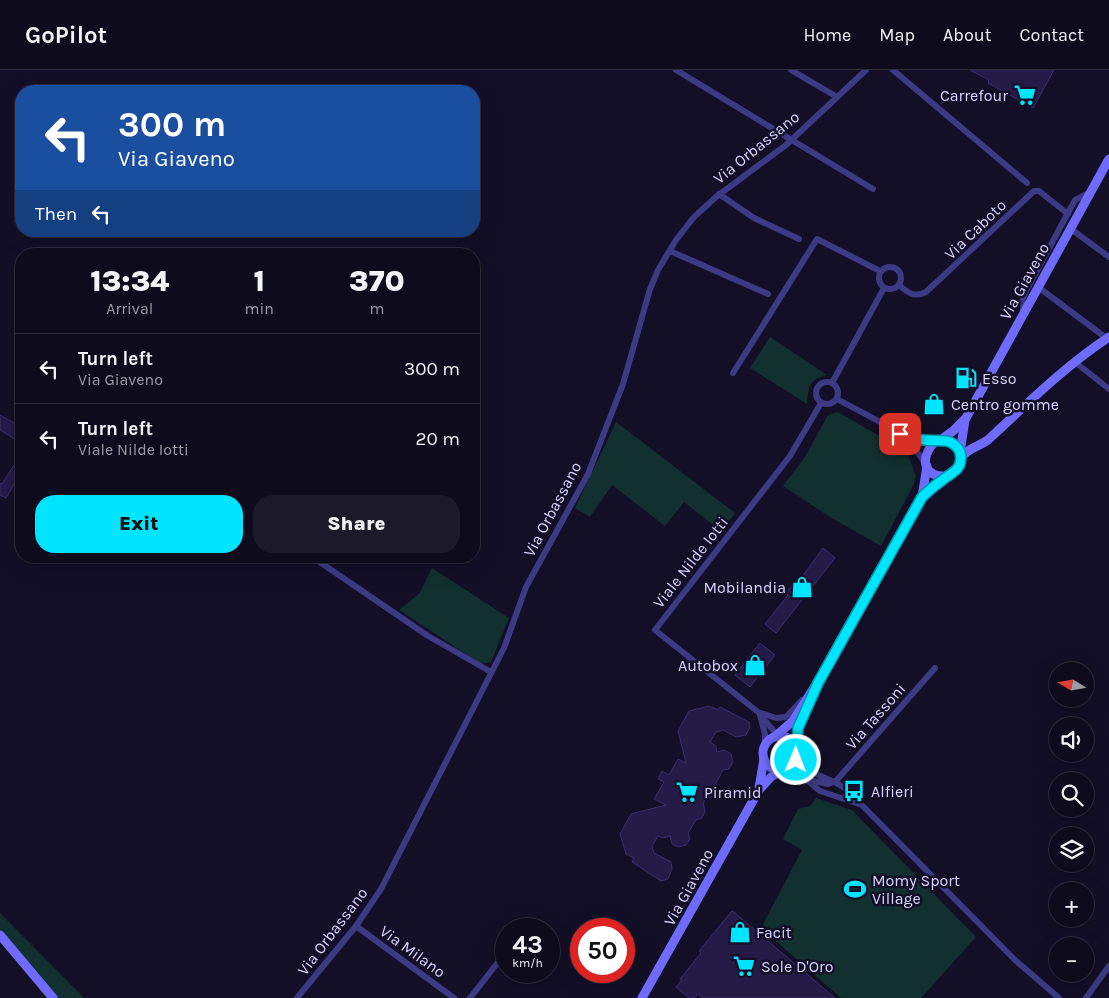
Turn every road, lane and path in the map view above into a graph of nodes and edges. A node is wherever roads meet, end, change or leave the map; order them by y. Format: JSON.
{"nodes":[{"id":1,"x":676,"y":70,"type":"edge"},
{"id":2,"x":791,"y":70,"type":"edge"},
{"id":3,"x":866,"y":70,"type":"edge"},
{"id":4,"x":893,"y":70,"type":"edge"},
{"id":5,"x":837,"y":97,"type":"junction"},
{"id":6,"x":791,"y":140,"type":"junction"},
{"id":7,"x":1109,"y":160,"type":"edge"},
{"id":8,"x":1027,"y":183,"type":"dead end"},
{"id":9,"x":873,"y":189,"type":"dead end"},
{"id":10,"x":1092,"y":192,"type":"junction"},
{"id":11,"x":719,"y":194,"type":"junction"},
{"id":12,"x":1068,"y":214,"type":"junction"},
{"id":13,"x":1071,"y":229,"type":"junction"},
{"id":14,"x":799,"y":239,"type":"dead end"},
{"id":15,"x":670,"y":251,"type":"junction"},
{"id":16,"x":1109,"y":257,"type":"edge"},
{"id":17,"x":880,"y":271,"type":"junction"},
{"id":18,"x":899,"y":285,"type":"junction"},
{"id":19,"x":1038,"y":287,"type":"junction"},
{"id":20,"x":884,"y":288,"type":"junction"},
{"id":21,"x":768,"y":294,"type":"dead end"},
{"id":22,"x":1024,"y":314,"type":"junction"},
{"id":23,"x":1108,"y":338,"type":"edge"},
{"id":24,"x":1075,"y":362,"type":"junction"},
{"id":25,"x":733,"y":373,"type":"dead end"},
{"id":26,"x":832,"y":383,"type":"junction"},
{"id":27,"x":1109,"y":389,"type":"edge"},
{"id":28,"x":837,"y":399,"type":"junction"},
{"id":29,"x":821,"y":403,"type":"junction"},
{"id":30,"x":966,"y":418,"type":"junction"},
{"id":31,"x":900,"y":434,"type":"junction"},
{"id":32,"x":940,"y":441,"type":"junction"},
{"id":33,"x":961,"y":455,"type":"junction"},
{"id":34,"x":927,"y":466,"type":"junction"},
{"id":35,"x":948,"y":476,"type":"junction"},
{"id":36,"x":922,"y":497,"type":"junction"},
{"id":37,"x":321,"y":563,"type":"edge"},
{"id":38,"x":935,"y":668,"type":"dead end"},
{"id":39,"x":491,"y":672,"type":"junction"},
{"id":40,"x":817,"y":684,"type":"junction"},
{"id":41,"x":758,"y":712,"type":"junction"},
{"id":42,"x":777,"y":736,"type":"junction"},
{"id":43,"x":765,"y":744,"type":"junction"},
{"id":44,"x":797,"y":751,"type":"junction"},
{"id":45,"x":764,"y":758,"type":"junction"},
{"id":46,"x":784,"y":770,"type":"junction"},
{"id":47,"x":809,"y":780,"type":"junction"},
{"id":48,"x":836,"y":781,"type":"junction"},
{"id":49,"x":758,"y":790,"type":"junction"},
{"id":50,"x":860,"y":804,"type":"junction"},
{"id":51,"x":356,"y":926,"type":"junction"},
{"id":52,"x":0,"y":935,"type":"edge"},
{"id":53,"x":495,"y":966,"type":"edge"},
{"id":54,"x":1109,"y":966,"type":"edge"},
{"id":55,"x":53,"y":998,"type":"edge"},
{"id":56,"x":297,"y":998,"type":"edge"},
{"id":57,"x":454,"y":998,"type":"edge"},
{"id":58,"x":470,"y":998,"type":"edge"},
{"id":59,"x":642,"y":998,"type":"edge"},
{"id":60,"x":1059,"y":998,"type":"edge"},
{"id":61,"x":1086,"y":998,"type":"edge"}],
"edges":[{"from":1,"to":6,"type":"street"},
{"from":2,"to":5,"type":"street"},
{"from":3,"to":5,"type":"street","name":"Via Orbassano"},
{"from":4,"to":8,"type":"street"},
{"from":5,"to":6,"type":"street","name":"Via Orbassano"},
{"from":6,"to":9,"type":"street"},
{"from":6,"to":11,"type":"street","name":"Via Orbassano"},
{"from":7,"to":10,"type":"main road","name":"Via Giaveno"},
{"from":10,"to":12,"type":"street"},
{"from":10,"to":13,"type":"main road","name":"Via Giaveno"},
{"from":11,"to":14,"type":"street"},
{"from":11,"to":15,"type":"street","name":"Via Orbassano"},
{"from":12,"to":18,"type":"street","name":"Via Caboto"},
{"from":12,"to":22,"type":"street"},
{"from":13,"to":16,"type":"street"},
{"from":13,"to":19,"type":"main road","name":"Via Giaveno"},
{"from":15,"to":21,"type":"street"},
{"from":15,"to":39,"type":"street","name":"Via Orbassano"},
{"from":17,"to":18,"type":"street"},
{"from":17,"to":20,"type":"street"},
{"from":17,"to":25,"type":"street"},
{"from":18,"to":20,"type":"street"},
{"from":19,"to":22,"type":"main road","name":"Via Giaveno"},
{"from":19,"to":23,"type":"street"},
{"from":20,"to":26,"type":"street","name":"Viale Nilde Iotti"},
{"from":22,"to":30,"type":"main road","name":"Via Giaveno"},
{"from":23,"to":24,"type":"main road"},
{"from":24,"to":27,"type":"street"},
{"from":24,"to":33,"type":"main road"},
{"from":26,"to":28,"type":"street"},
{"from":26,"to":29,"type":"street","name":"Viale Nilde Iotti"},
{"from":28,"to":29,"type":"street"},
{"from":28,"to":31,"type":"street"},
{"from":29,"to":41,"type":"street","name":"Viale Nilde Iotti"},
{"from":30,"to":32,"type":"main road","name":"Via Giaveno"},
{"from":30,"to":33,"type":"main road","name":"Via Giaveno"},
{"from":31,"to":32,"type":"street"},
{"from":31,"to":34,"type":"street"},
{"from":32,"to":33,"type":"main road"},
{"from":32,"to":34,"type":"main road","name":"Via Giaveno"},
{"from":33,"to":35,"type":"main road","name":"Via Giaveno"},
{"from":34,"to":35,"type":"main road"},
{"from":34,"to":36,"type":"main road","name":"Via Giaveno"},
{"from":35,"to":36,"type":"main road","name":"Via Giaveno"},
{"from":36,"to":40,"type":"main road","name":"Via Giaveno"},
{"from":37,"to":39,"type":"street"},
{"from":38,"to":48,"type":"street","name":"Via Tassoni"},
{"from":39,"to":51,"type":"street","name":"Via Orbassano"},
{"from":40,"to":41,"type":"street","name":"Via Giaveno"},
{"from":40,"to":42,"type":"main road","name":"Via Giaveno"},
{"from":40,"to":44,"type":"main road","name":"Via Giaveno"},
{"from":41,"to":42,"type":"street"},
{"from":41,"to":43,"type":"street"},
{"from":42,"to":43,"type":"main road","name":"Via Giaveno"},
{"from":42,"to":44,"type":"main road"},
{"from":43,"to":45,"type":"main road","name":"Via Giaveno"},
{"from":44,"to":46,"type":"main road","name":"Via Giaveno"},
{"from":44,"to":48,"type":"street"},
{"from":45,"to":46,"type":"main road"},
{"from":45,"to":49,"type":"main road","name":"Via Giaveno"},
{"from":46,"to":47,"type":"street"},
{"from":46,"to":49,"type":"main road","name":"Via Giaveno"},
{"from":47,"to":48,"type":"street"},
{"from":47,"to":50,"type":"street"},
{"from":48,"to":50,"type":"street"},
{"from":49,"to":59,"type":"main road","name":"Via Giaveno"},
{"from":50,"to":60,"type":"street"},
{"from":51,"to":56,"type":"street","name":"Via Orbassano"},
{"from":51,"to":57,"type":"street","name":"Via Milano"},
{"from":52,"to":55,"type":"main road"},
{"from":53,"to":58,"type":"street"},
{"from":54,"to":61,"type":"street"}]}
